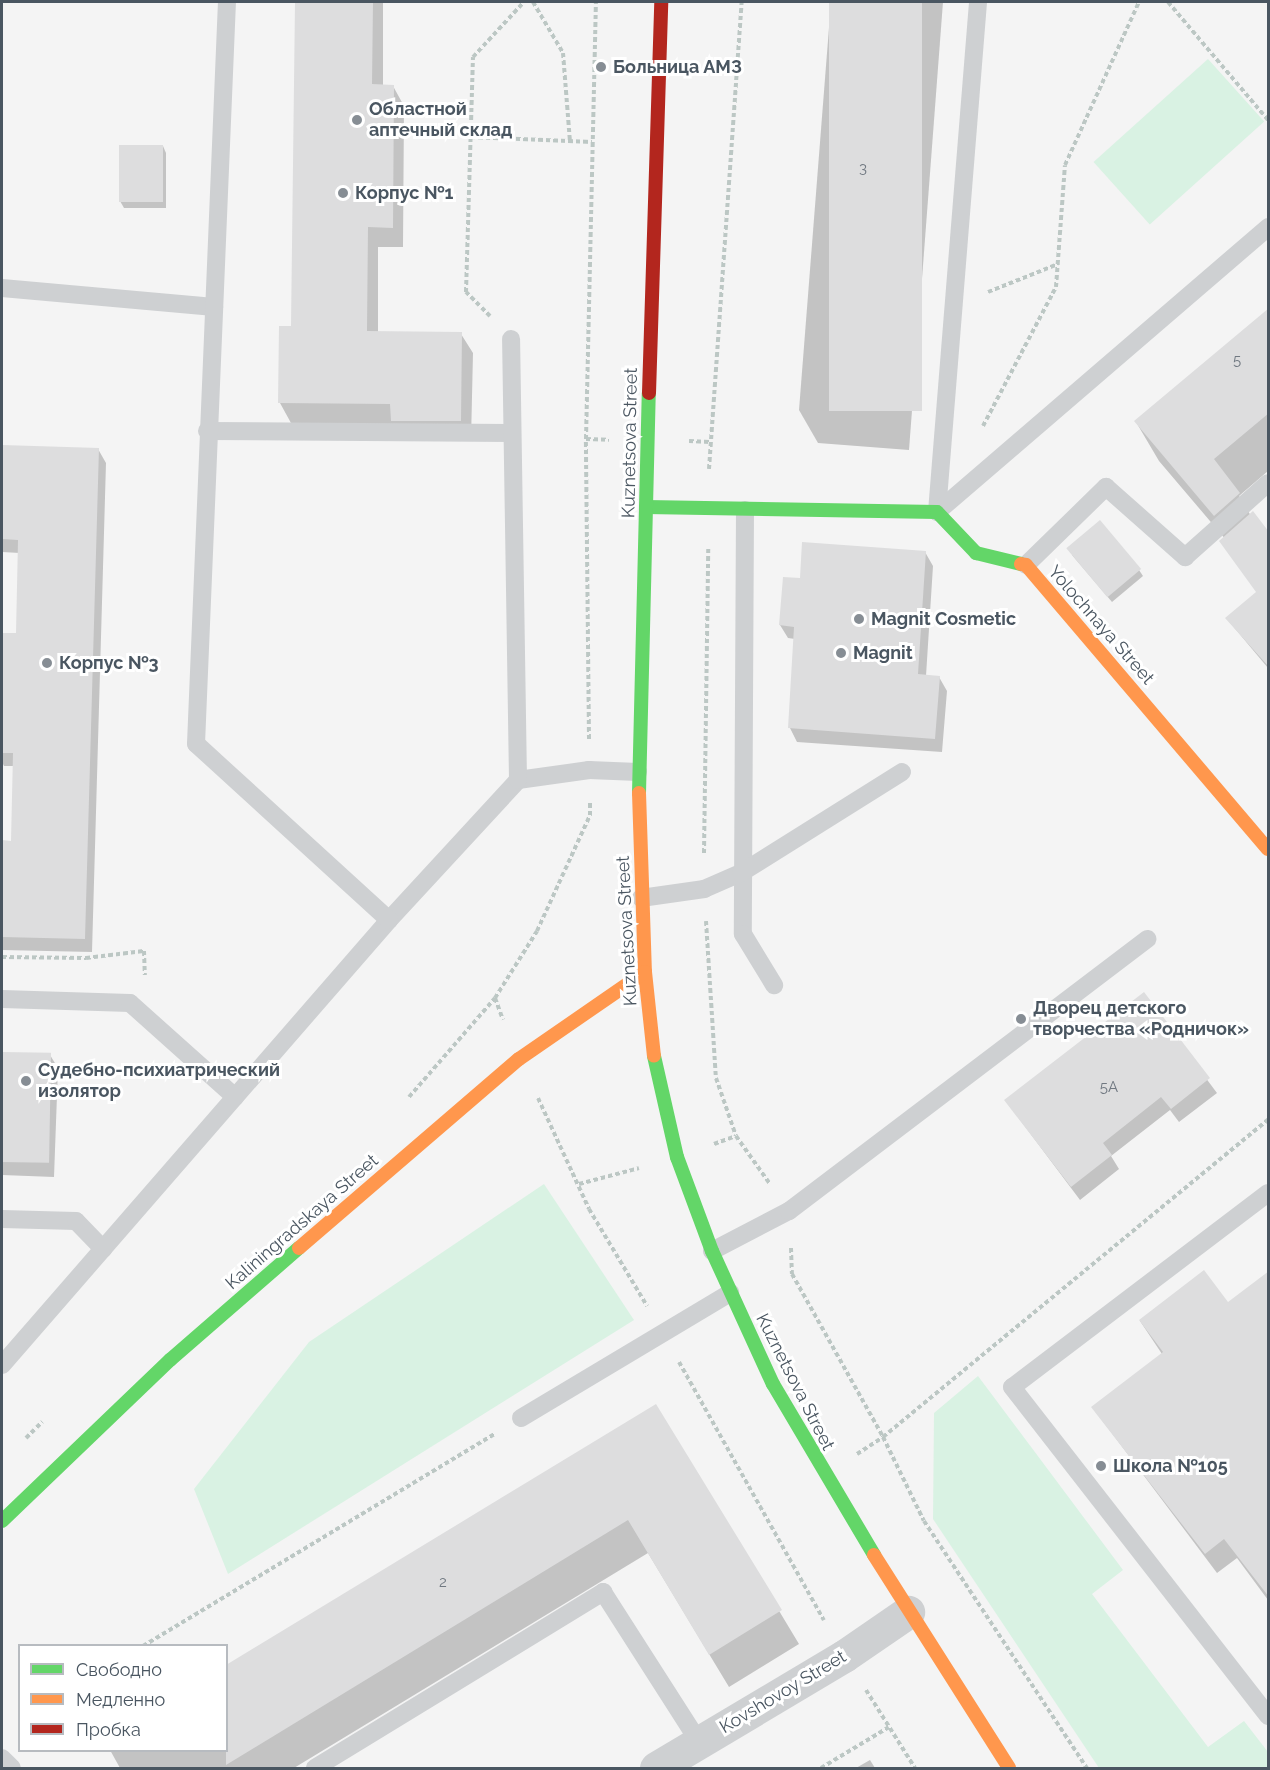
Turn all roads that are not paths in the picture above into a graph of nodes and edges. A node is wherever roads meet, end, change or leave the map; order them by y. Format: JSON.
{"nodes":[{"id":1,"x":227,"y":2,"type":"edge"},
{"id":2,"x":661,"y":2,"type":"edge"},
{"id":3,"x":978,"y":2,"type":"edge"},
{"id":4,"x":1269,"y":227,"type":"edge"},
{"id":5,"x":2,"y":288,"type":"edge"},
{"id":6,"x":214,"y":306,"type":"junction"},
{"id":7,"x":511,"y":339,"type":"road end"},
{"id":8,"x":207,"y":431,"type":"junction"},
{"id":9,"x":512,"y":433,"type":"junction"},
{"id":10,"x":1269,"y":483,"type":"edge"},
{"id":11,"x":646,"y":507,"type":"junction"},
{"id":12,"x":745,"y":510,"type":"junction"},
{"id":13,"x":937,"y":512,"type":"junction"},
{"id":14,"x":1026,"y":565,"type":"junction"},
{"id":15,"x":638,"y":772,"type":"junction"},
{"id":16,"x":902,"y":772,"type":"dead end"},
{"id":17,"x":518,"y":780,"type":"junction"},
{"id":18,"x":1269,"y":849,"type":"edge"},
{"id":19,"x":741,"y":873,"type":"junction"},
{"id":20,"x":641,"y":898,"type":"junction"},
{"id":21,"x":389,"y":920,"type":"junction"},
{"id":22,"x":1147,"y":939,"type":"dead end"},
{"id":23,"x":645,"y":972,"type":"junction"},
{"id":24,"x":774,"y":985,"type":"dead end"},
{"id":25,"x":2,"y":999,"type":"edge"},
{"id":26,"x":235,"y":1097,"type":"junction"},
{"id":27,"x":1269,"y":1193,"type":"edge"},
{"id":28,"x":2,"y":1219,"type":"edge"},
{"id":29,"x":103,"y":1249,"type":"junction"},
{"id":30,"x":712,"y":1251,"type":"junction"},
{"id":31,"x":730,"y":1293,"type":"junction"},
{"id":32,"x":2,"y":1365,"type":"edge"},
{"id":33,"x":521,"y":1418,"type":"road end"},
{"id":34,"x":2,"y":1521,"type":"edge"},
{"id":35,"x":908,"y":1612,"type":"junction"},
{"id":36,"x":1269,"y":1716,"type":"edge"},
{"id":37,"x":699,"y":1742,"type":"junction"},
{"id":38,"x":2,"y":1758,"type":"edge"},
{"id":39,"x":12,"y":1768,"type":"edge"},
{"id":40,"x":315,"y":1768,"type":"edge"},
{"id":41,"x":656,"y":1768,"type":"edge"},
{"id":42,"x":1009,"y":1768,"type":"edge"}],
"edges":[{"from":1,"to":6,"type":"lane"},
{"from":2,"to":11,"type":"street","name":"Kuznetsova Street"},
{"from":3,"to":13,"type":"lane"},
{"from":4,"to":13,"type":"lane"},
{"from":5,"to":6,"type":"lane"},
{"from":6,"to":8,"type":"lane"},
{"from":7,"to":9,"type":"lane"},
{"from":8,"to":9,"type":"lane"},
{"from":8,"to":21,"type":"lane"},
{"from":9,"to":17,"type":"lane"},
{"from":10,"to":14,"type":"lane"},
{"from":11,"to":12,"type":"street"},
{"from":11,"to":15,"type":"street","name":"Kuznetsova Street"},
{"from":12,"to":13,"type":"street"},
{"from":12,"to":19,"type":"lane"},
{"from":13,"to":14,"type":"street","name":"Yolochnaya Street"},
{"from":14,"to":18,"type":"street","name":"Yolochnaya Street"},
{"from":15,"to":17,"type":"lane"},
{"from":15,"to":20,"type":"street","name":"Kuznetsova Street"},
{"from":16,"to":19,"type":"lane"},
{"from":17,"to":21,"type":"lane"},
{"from":19,"to":20,"type":"lane"},
{"from":19,"to":24,"type":"lane"},
{"from":20,"to":23,"type":"street","name":"Kuznetsova Street"},
{"from":21,"to":26,"type":"lane"},
{"from":22,"to":30,"type":"lane"},
{"from":23,"to":30,"type":"street","name":"Kuznetsova Street"},
{"from":23,"to":34,"type":"street","name":"Kaliningradskaya Street"},
{"from":25,"to":26,"type":"lane"},
{"from":26,"to":29,"type":"lane"},
{"from":27,"to":36,"type":"lane"},
{"from":28,"to":29,"type":"lane"},
{"from":29,"to":32,"type":"lane"},
{"from":30,"to":31,"type":"street","name":"Kuznetsova Street"},
{"from":31,"to":33,"type":"lane"},
{"from":31,"to":35,"type":"street","name":"Kuznetsova Street"},
{"from":35,"to":37,"type":"street","name":"Kovshovoy Street"},
{"from":35,"to":42,"type":"street","name":"Kuznetsova Street"},
{"from":37,"to":40,"type":"lane"},
{"from":37,"to":41,"type":"street","name":"Kovshovoy Street"},
{"from":38,"to":39,"type":"lane"}]}
